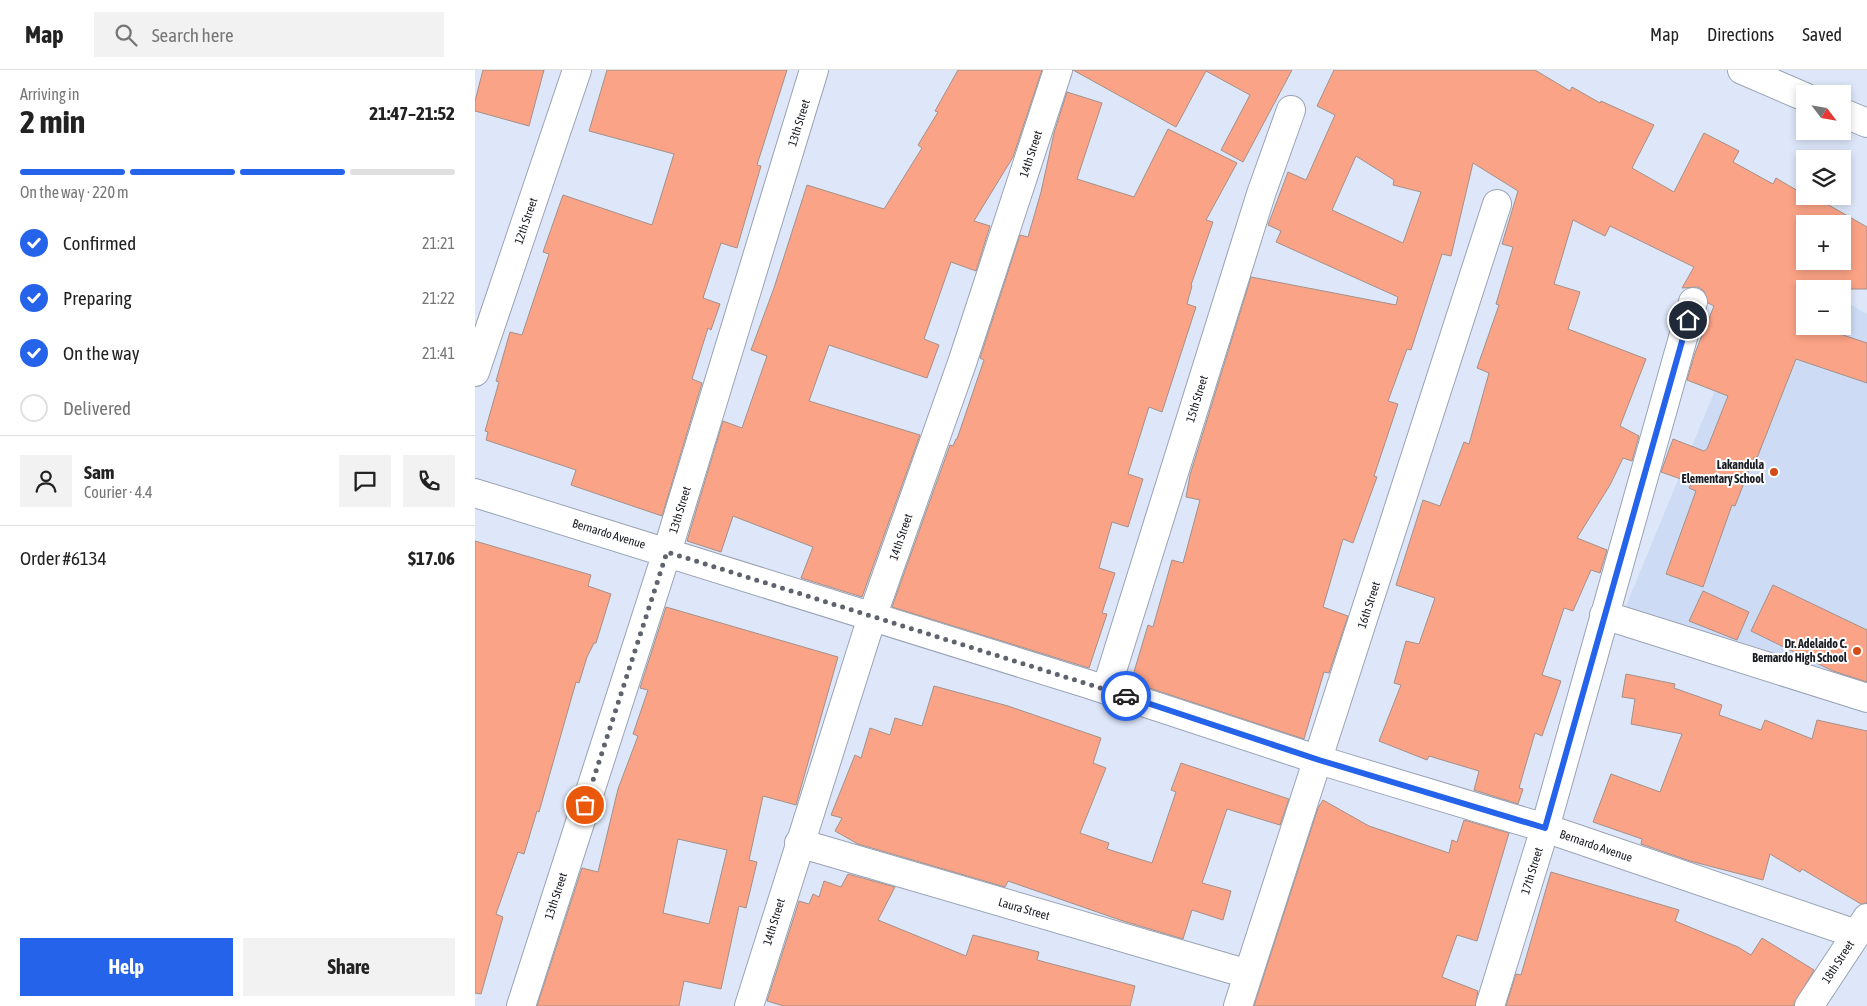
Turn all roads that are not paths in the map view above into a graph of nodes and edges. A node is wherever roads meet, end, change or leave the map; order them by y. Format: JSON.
{"nodes":[{"id":1,"x":577,"y":70,"type":"edge"},
{"id":2,"x":815,"y":70,"type":"edge"},
{"id":3,"x":1059,"y":70,"type":"edge"},
{"id":4,"x":1742,"y":70,"type":"edge"},
{"id":5,"x":1796,"y":93,"type":"edge"},
{"id":6,"x":1291,"y":110,"type":"dead end"},
{"id":7,"x":1851,"y":116,"type":"edge"},
{"id":8,"x":1867,"y":123,"type":"edge"},
{"id":9,"x":1497,"y":204,"type":"dead end"},
{"id":10,"x":1693,"y":302,"type":"dead end"},
{"id":11,"x":475,"y":372,"type":"edge"},
{"id":12,"x":475,"y":493,"type":"edge"},
{"id":13,"x":667,"y":552,"type":"junction"},
{"id":14,"x":1604,"y":615,"type":"junction"},
{"id":15,"x":872,"y":618,"type":"junction"},
{"id":16,"x":1106,"y":690,"type":"junction"},
{"id":17,"x":1867,"y":698,"type":"edge"},
{"id":18,"x":1319,"y":760,"type":"junction"},
{"id":19,"x":1545,"y":828,"type":"junction"},
{"id":20,"x":799,"y":843,"type":"junction"},
{"id":21,"x":1862,"y":926,"type":"edge"},
{"id":22,"x":1248,"y":974,"type":"junction"},
{"id":23,"x":521,"y":1006,"type":"edge"},
{"id":24,"x":749,"y":1006,"type":"edge"},
{"id":25,"x":1238,"y":1006,"type":"edge"},
{"id":26,"x":1491,"y":1006,"type":"edge"},
{"id":27,"x":1809,"y":1006,"type":"edge"}],
"edges":[{"from":1,"to":11,"type":"street","name":"12th Street"},
{"from":2,"to":13,"type":"street","name":"13th Street"},
{"from":3,"to":15,"type":"street","name":"14th Street"},
{"from":4,"to":5,"type":"street"},
{"from":6,"to":16,"type":"street","name":"15th Street"},
{"from":7,"to":8,"type":"street"},
{"from":9,"to":18,"type":"street","name":"16th Street"},
{"from":10,"to":14,"type":"street","name":"17th Street"},
{"from":12,"to":13,"type":"street","name":"Bernardo Avenue"},
{"from":13,"to":15,"type":"street","name":"Bernardo Avenue"},
{"from":13,"to":23,"type":"street","name":"13th Street"},
{"from":14,"to":17,"type":"street"},
{"from":14,"to":19,"type":"street","name":"17th Street"},
{"from":15,"to":16,"type":"street","name":"Bernardo Avenue"},
{"from":15,"to":20,"type":"street","name":"14th Street"},
{"from":16,"to":18,"type":"street","name":"Bernardo Avenue"},
{"from":18,"to":19,"type":"street","name":"Bernardo Avenue"},
{"from":18,"to":22,"type":"street","name":"16th Street"},
{"from":19,"to":21,"type":"street","name":"Bernardo Avenue"},
{"from":19,"to":26,"type":"street","name":"17th Street"},
{"from":20,"to":22,"type":"street","name":"Laura Street"},
{"from":20,"to":24,"type":"street","name":"14th Street"},
{"from":21,"to":27,"type":"street","name":"18th Street"},
{"from":22,"to":25,"type":"street","name":"16th Street"}]}
